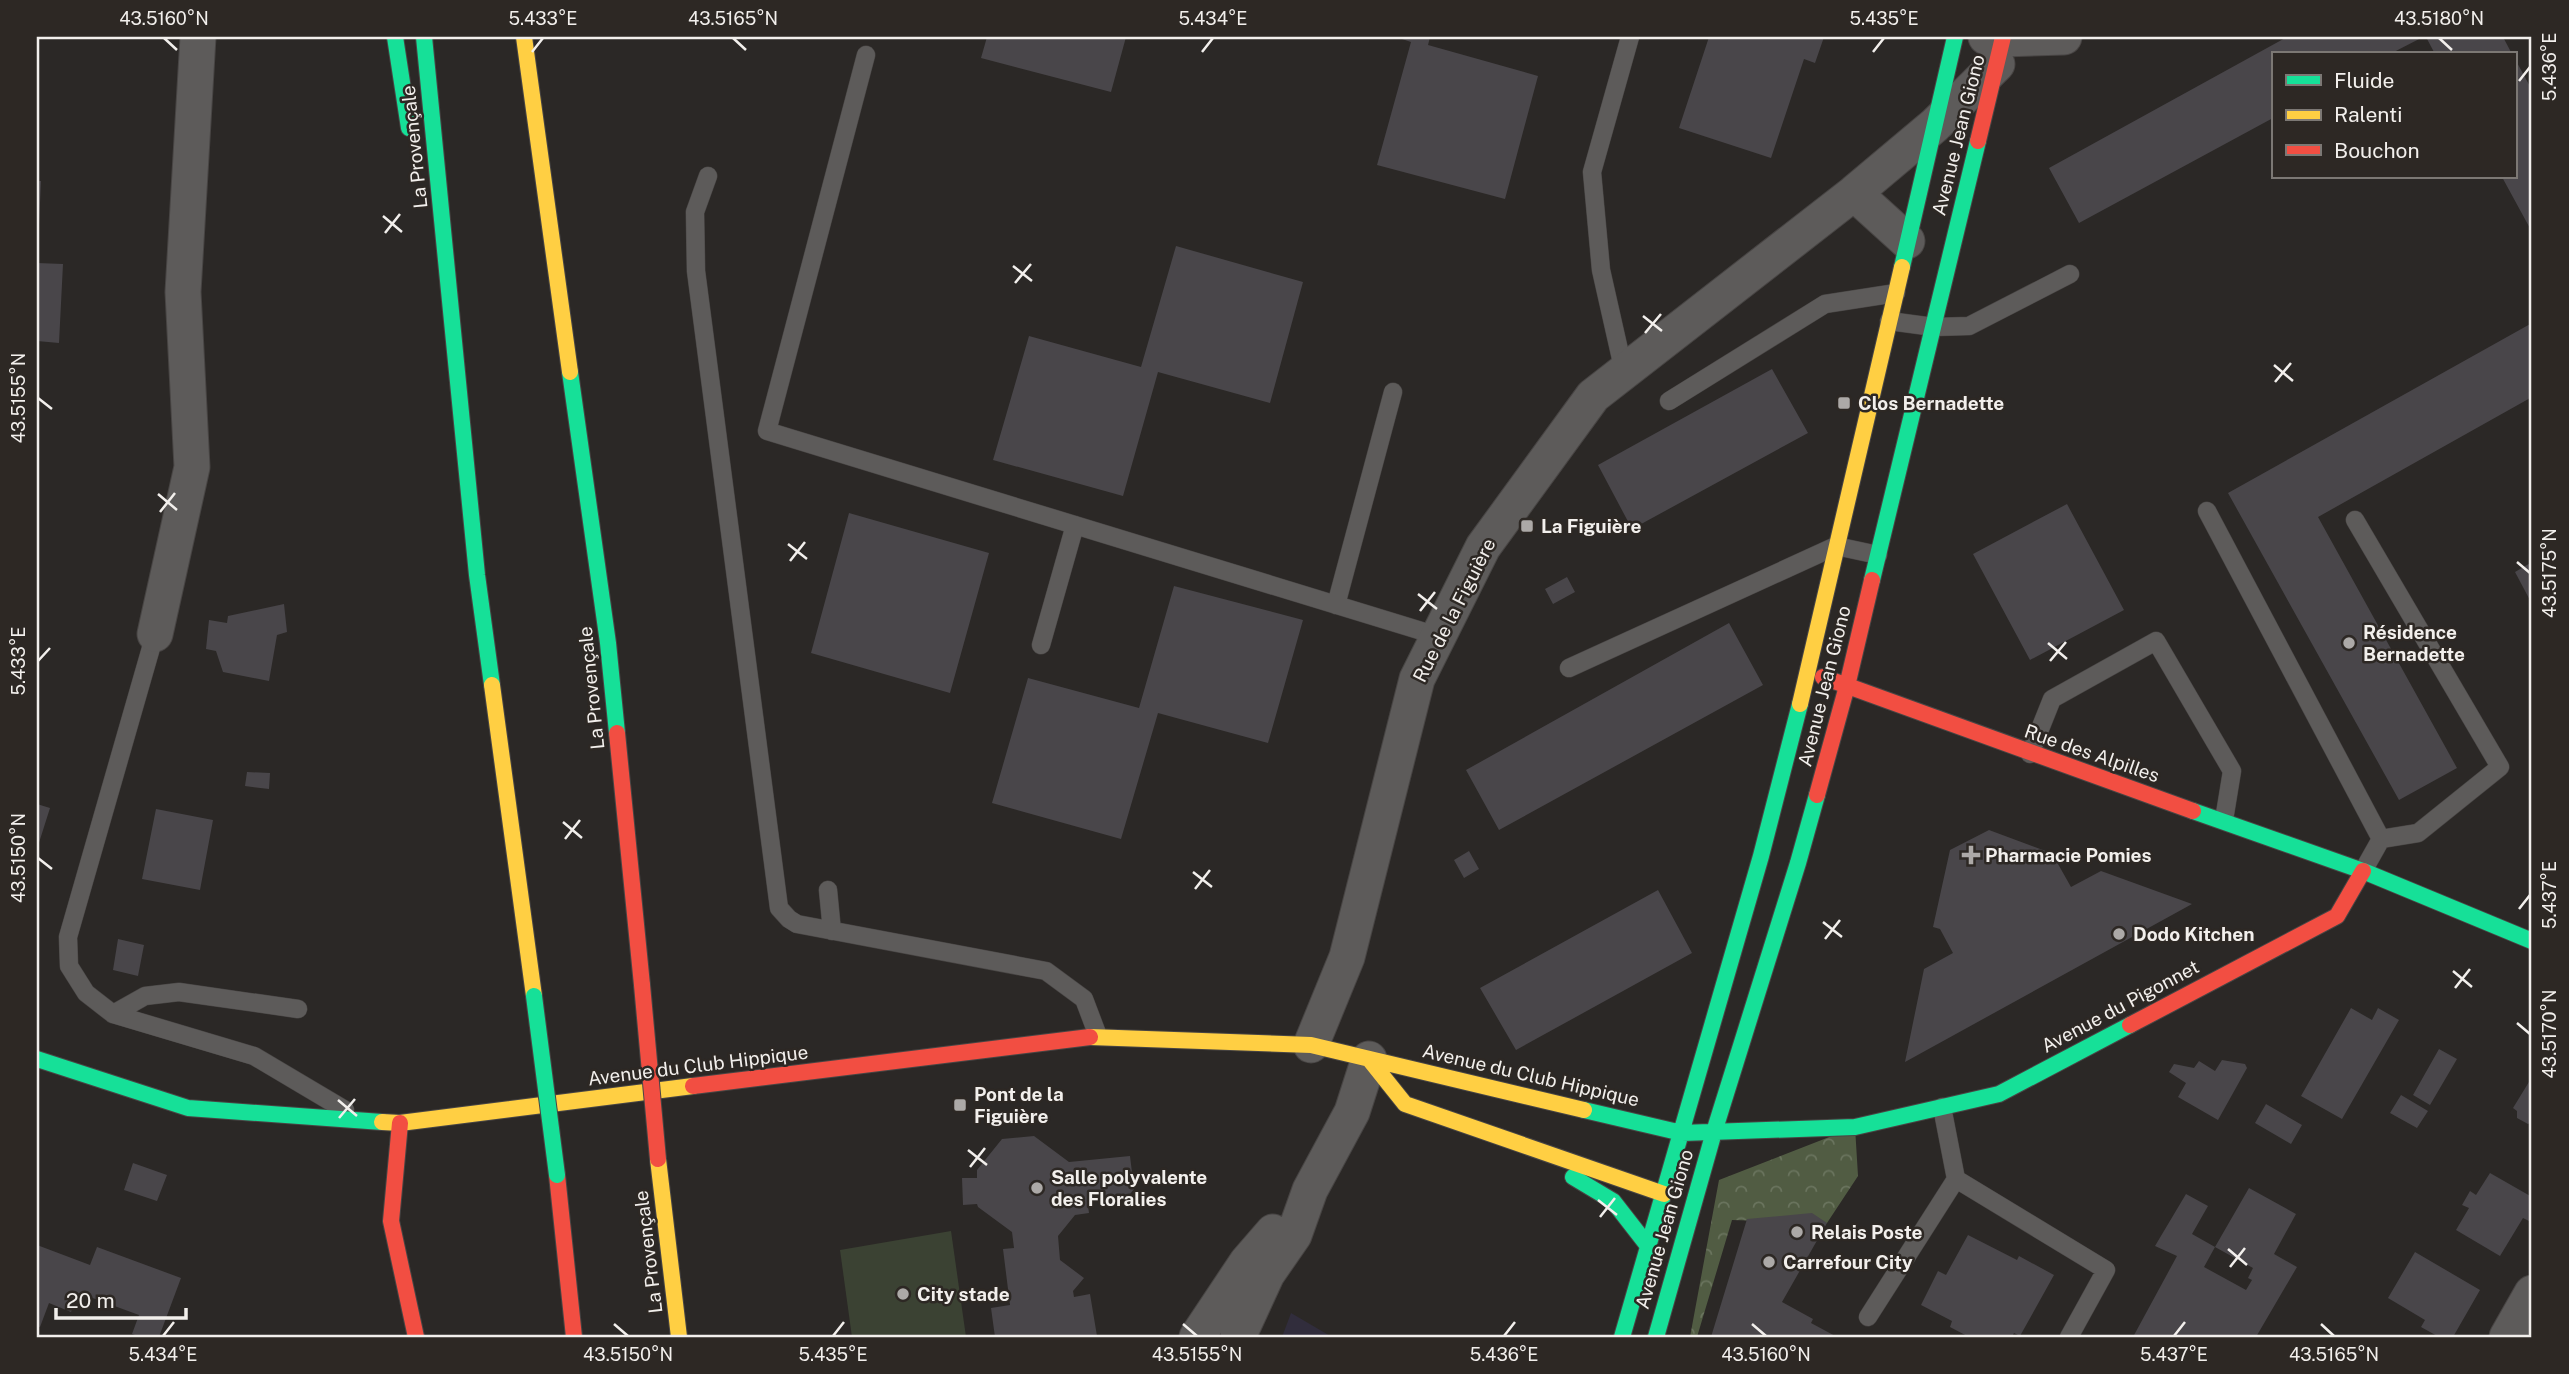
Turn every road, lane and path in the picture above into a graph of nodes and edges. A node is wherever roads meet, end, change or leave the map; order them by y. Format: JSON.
{"nodes":[{"id":1,"x":198,"y":37,"type":"edge"},
{"id":2,"x":395,"y":37,"type":"edge"},
{"id":3,"x":424,"y":37,"type":"edge"},
{"id":4,"x":524,"y":37,"type":"edge"},
{"id":5,"x":1630,"y":37,"type":"edge"},
{"id":6,"x":1955,"y":37,"type":"edge"},
{"id":7,"x":2064,"y":37,"type":"edge"},
{"id":8,"x":1997,"y":44,"type":"edge"},
{"id":9,"x":866,"y":55,"type":"dead end"},
{"id":10,"x":1935,"y":125,"type":"junction"},
{"id":11,"x":412,"y":147,"type":"dead end"},
{"id":12,"x":708,"y":176,"type":"dead end"},
{"id":13,"x":1854,"y":193,"type":"junction"},
{"id":14,"x":1907,"y":241,"type":"junction"},
{"id":15,"x":431,"y":271,"type":"dead end"},
{"id":16,"x":2070,"y":274,"type":"dead end"},
{"id":17,"x":574,"y":285,"type":"dead end"},
{"id":18,"x":1896,"y":293,"type":"junction"},
{"id":19,"x":1889,"y":321,"type":"junction"},
{"id":20,"x":1934,"y":327,"type":"junction"},
{"id":21,"x":1624,"y":372,"type":"junction"},
{"id":22,"x":1392,"y":392,"type":"dead end"},
{"id":23,"x":1669,"y":401,"type":"dead end"},
{"id":24,"x":2207,"y":511,"type":"dead end"},
{"id":25,"x":2355,"y":520,"type":"dead end"},
{"id":26,"x":1075,"y":525,"type":"junction"},
{"id":27,"x":1836,"y":546,"type":"junction"},
{"id":28,"x":1878,"y":555,"type":"junction"},
{"id":29,"x":477,"y":575,"type":"junction"},
{"id":30,"x":1336,"y":604,"type":"junction"},
{"id":31,"x":155,"y":634,"type":"joint"},
{"id":32,"x":1438,"y":636,"type":"junction"},
{"id":33,"x":608,"y":643,"type":"junction"},
{"id":34,"x":1041,"y":645,"type":"dead end"},
{"id":35,"x":1569,"y":668,"type":"dead end"},
{"id":36,"x":1808,"y":671,"type":"junction"},
{"id":37,"x":1847,"y":686,"type":"junction"},
{"id":38,"x":2030,"y":754,"type":"junction"},
{"id":39,"x":2224,"y":820,"type":"junction"},
{"id":40,"x":2381,"y":839,"type":"junction"},
{"id":41,"x":2363,"y":871,"type":"junction"},
{"id":42,"x":828,"y":890,"type":"dead end"},
{"id":43,"x":832,"y":931,"type":"junction"},
{"id":44,"x":2532,"y":941,"type":"edge"},
{"id":45,"x":298,"y":1009,"type":"dead end"},
{"id":46,"x":113,"y":1014,"type":"junction"},
{"id":47,"x":1098,"y":1037,"type":"junction"},
{"id":48,"x":1311,"y":1045,"type":"junction"},
{"id":49,"x":37,"y":1059,"type":"edge"},
{"id":50,"x":1369,"y":1059,"type":"junction"},
{"id":51,"x":1942,"y":1107,"type":"junction"},
{"id":52,"x":360,"y":1119,"type":"junction"},
{"id":53,"x":400,"y":1123,"type":"junction"},
{"id":54,"x":1714,"y":1132,"type":"junction"},
{"id":55,"x":1682,"y":1133,"type":"junction"},
{"id":56,"x":1521,"y":1145,"type":"junction"},
{"id":57,"x":1956,"y":1179,"type":"junction"},
{"id":58,"x":1310,"y":1190,"type":"junction"},
{"id":59,"x":1664,"y":1194,"type":"junction"},
{"id":60,"x":1648,"y":1246,"type":"junction"},
{"id":61,"x":2532,"y":1293,"type":"edge"},
{"id":62,"x":1868,"y":1317,"type":"dead end"},
{"id":63,"x":416,"y":1337,"type":"edge"},
{"id":64,"x":574,"y":1337,"type":"edge"},
{"id":65,"x":679,"y":1337,"type":"edge"},
{"id":66,"x":1197,"y":1337,"type":"edge"},
{"id":67,"x":1238,"y":1337,"type":"edge"},
{"id":68,"x":1622,"y":1337,"type":"edge"},
{"id":69,"x":1656,"y":1337,"type":"edge"},
{"id":70,"x":2069,"y":1337,"type":"edge"},
{"id":71,"x":2507,"y":1337,"type":"edge"}],
"edges":[{"from":1,"to":31,"type":"street"},
{"from":2,"to":11,"type":"main road"},
{"from":3,"to":29,"type":"main road","name":"La Provençale"},
{"from":4,"to":33,"type":"main road","name":"La Provençale"},
{"from":5,"to":21,"type":"lane"},
{"from":6,"to":10,"type":"main road","name":"Avenue Jean Giono"},
{"from":7,"to":8,"type":"street"},
{"from":8,"to":10,"type":"street","name":"Rue de la Figuière"},
{"from":8,"to":20,"type":"main road","name":"Avenue Jean Giono"},
{"from":9,"to":26,"type":"lane"},
{"from":10,"to":13,"type":"street","name":"Rue de la Figuière"},
{"from":10,"to":14,"type":"main road","name":"Avenue Jean Giono"},
{"from":12,"to":43,"type":"lane"},
{"from":13,"to":14,"type":"street"},
{"from":13,"to":21,"type":"street","name":"Rue de la Figuière"},
{"from":14,"to":18,"type":"main road","name":"Avenue Jean Giono"},
{"from":15,"to":29,"type":"main road"},
{"from":16,"to":20,"type":"lane"},
{"from":17,"to":33,"type":"main road"},
{"from":18,"to":19,"type":"main road","name":"Avenue Jean Giono"},
{"from":18,"to":23,"type":"lane"},
{"from":19,"to":20,"type":"lane"},
{"from":19,"to":27,"type":"main road","name":"Avenue Jean Giono"},
{"from":20,"to":28,"type":"main road","name":"Avenue Jean Giono"},
{"from":21,"to":32,"type":"street","name":"Rue de la Figuière"},
{"from":22,"to":30,"type":"lane"},
{"from":24,"to":40,"type":"lane"},
{"from":25,"to":40,"type":"lane"},
{"from":26,"to":30,"type":"lane"},
{"from":26,"to":34,"type":"lane"},
{"from":27,"to":28,"type":"lane"},
{"from":27,"to":35,"type":"lane"},
{"from":27,"to":36,"type":"main road","name":"Avenue Jean Giono"},
{"from":28,"to":37,"type":"main road","name":"Avenue Jean Giono"},
{"from":29,"to":64,"type":"main road","name":"La Provençale","bridge":true},
{"from":30,"to":32,"type":"lane"},
{"from":31,"to":46,"type":"lane"},
{"from":32,"to":48,"type":"street","name":"Rue de la Figuière"},
{"from":33,"to":65,"type":"main road","name":"La Provençale","bridge":true},
{"from":36,"to":37,"type":"main road","name":"Rue des Alpilles"},
{"from":36,"to":55,"type":"main road","name":"Avenue Jean Giono"},
{"from":37,"to":38,"type":"main road","name":"Rue des Alpilles"},
{"from":37,"to":54,"type":"main road","name":"Avenue Jean Giono"},
{"from":38,"to":39,"type":"main road","name":"Rue des Alpilles"},
{"from":38,"to":39,"type":"lane"},
{"from":39,"to":41,"type":"main road","name":"Rue des Alpilles"},
{"from":40,"to":41,"type":"lane"},
{"from":41,"to":44,"type":"main road"},
{"from":41,"to":51,"type":"main road","name":"Avenue du Pigonnet"},
{"from":42,"to":43,"type":"lane"},
{"from":43,"to":47,"type":"lane"},
{"from":45,"to":46,"type":"lane"},
{"from":46,"to":52,"type":"lane"},
{"from":47,"to":48,"type":"main road","name":"Avenue du Club Hippique"},
{"from":47,"to":53,"type":"main road","name":"Avenue du Club Hippique"},
{"from":48,"to":50,"type":"main road","name":"Avenue du Club Hippique"},
{"from":49,"to":52,"type":"main road","name":"Avenue du Club Hippique"},
{"from":50,"to":55,"type":"main road","name":"Avenue du Club Hippique"},
{"from":50,"to":56,"type":"main road"},
{"from":50,"to":58,"type":"street"},
{"from":51,"to":54,"type":"main road","name":"Avenue du Pigonnet"},
{"from":51,"to":57,"type":"lane"},
{"from":52,"to":53,"type":"main road","name":"Avenue du Club Hippique"},
{"from":53,"to":63,"type":"main road"},
{"from":54,"to":55,"type":"main road","name":"Avenue du Pigonnet"},
{"from":54,"to":59,"type":"main road"},
{"from":54,"to":69,"type":"main road","name":"Avenue Jean Giono"},
{"from":55,"to":59,"type":"main road","name":"Avenue Jean Giono"},
{"from":56,"to":59,"type":"main road"},
{"from":56,"to":60,"type":"main road"},
{"from":57,"to":62,"type":"lane"},
{"from":57,"to":70,"type":"lane"},
{"from":58,"to":66,"type":"street"},
{"from":58,"to":67,"type":"street"},
{"from":59,"to":60,"type":"main road","name":"Avenue Jean Giono"},
{"from":60,"to":68,"type":"main road","name":"Avenue Jean Giono"},
{"from":61,"to":71,"type":"street"}]}
